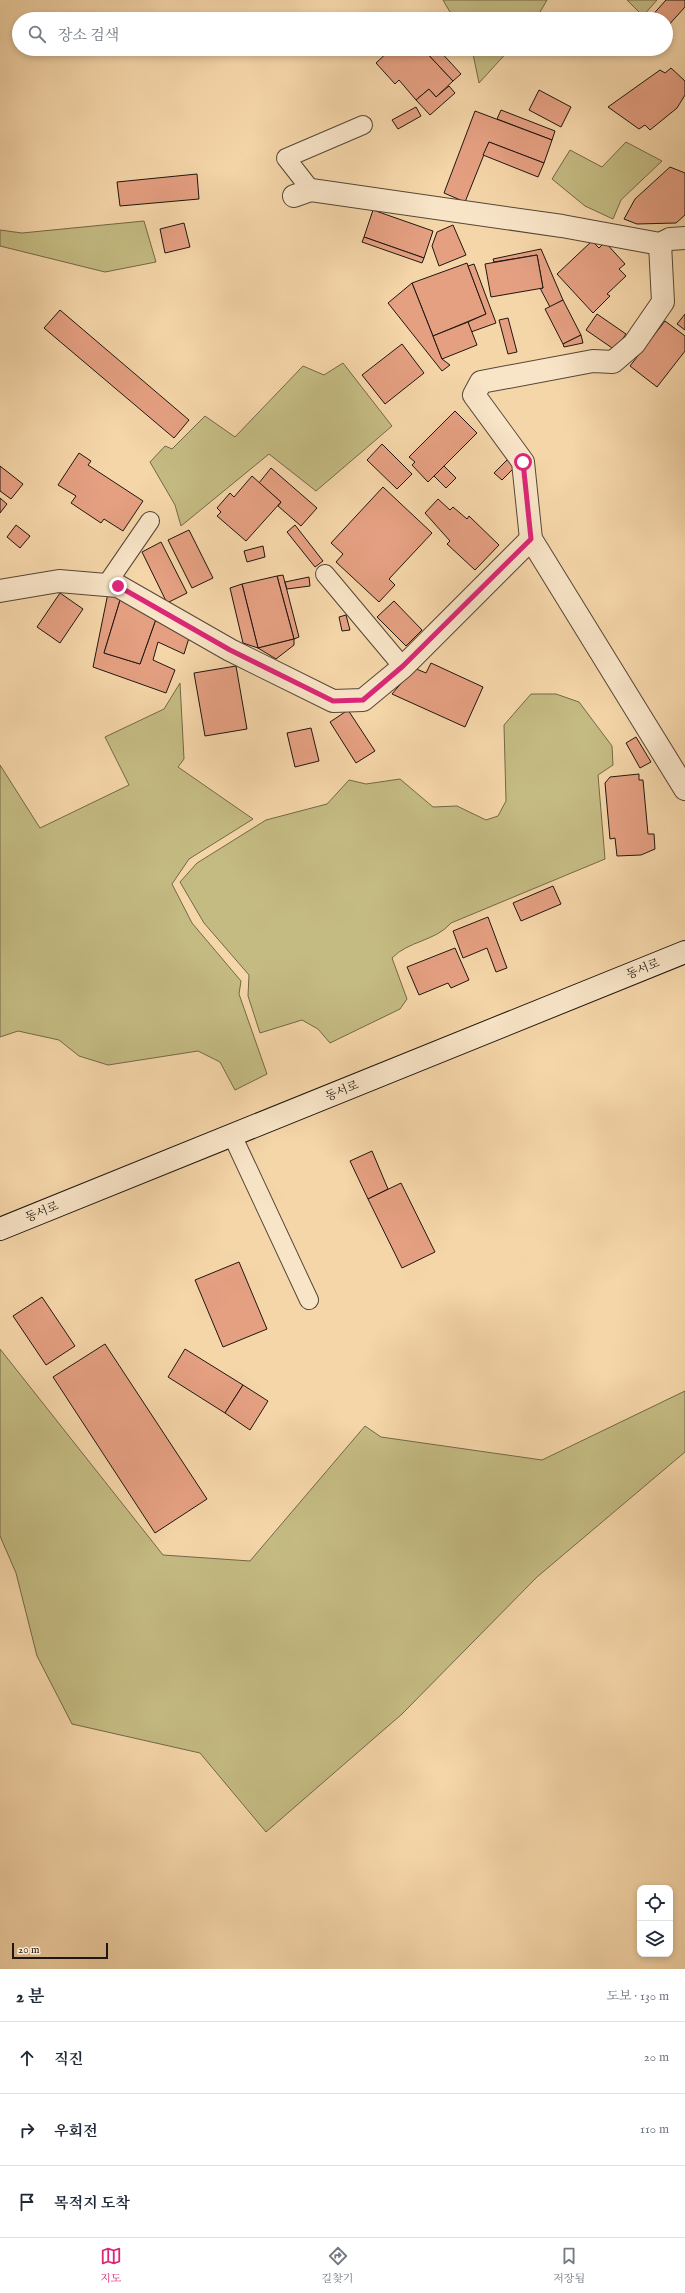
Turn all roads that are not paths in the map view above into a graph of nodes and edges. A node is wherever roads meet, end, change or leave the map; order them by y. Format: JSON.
{"nodes":[{"id":1,"x":363,"y":125,"type":"dead end"},
{"id":2,"x":302,"y":193,"type":"joint"},
{"id":3,"x":685,"y":238,"type":"edge"},
{"id":4,"x":660,"y":244,"type":"junction"},
{"id":5,"x":150,"y":521,"type":"dead end"},
{"id":6,"x":531,"y":539,"type":"junction"},
{"id":7,"x":325,"y":574,"type":"dead end"},
{"id":8,"x":106,"y":585,"type":"junction"},
{"id":9,"x":0,"y":591,"type":"edge"},
{"id":10,"x":403,"y":666,"type":"junction"},
{"id":11,"x":685,"y":789,"type":"edge"},
{"id":12,"x":685,"y":952,"type":"edge"},
{"id":13,"x":232,"y":1135,"type":"junction"},
{"id":14,"x":0,"y":1229,"type":"edge"},
{"id":15,"x":309,"y":1300,"type":"dead end"}],
"edges":[{"from":1,"to":2,"type":"lane"},
{"from":2,"to":4,"type":"street"},
{"from":3,"to":4,"type":"street"},
{"from":4,"to":6,"type":"street"},
{"from":5,"to":8,"type":"lane"},
{"from":6,"to":10,"type":"street"},
{"from":6,"to":11,"type":"street"},
{"from":7,"to":10,"type":"lane"},
{"from":8,"to":9,"type":"street"},
{"from":8,"to":10,"type":"street"},
{"from":12,"to":13,"type":"street","name":"동서로"},
{"from":13,"to":14,"type":"street","name":"동서로"},
{"from":13,"to":15,"type":"lane"}]}
